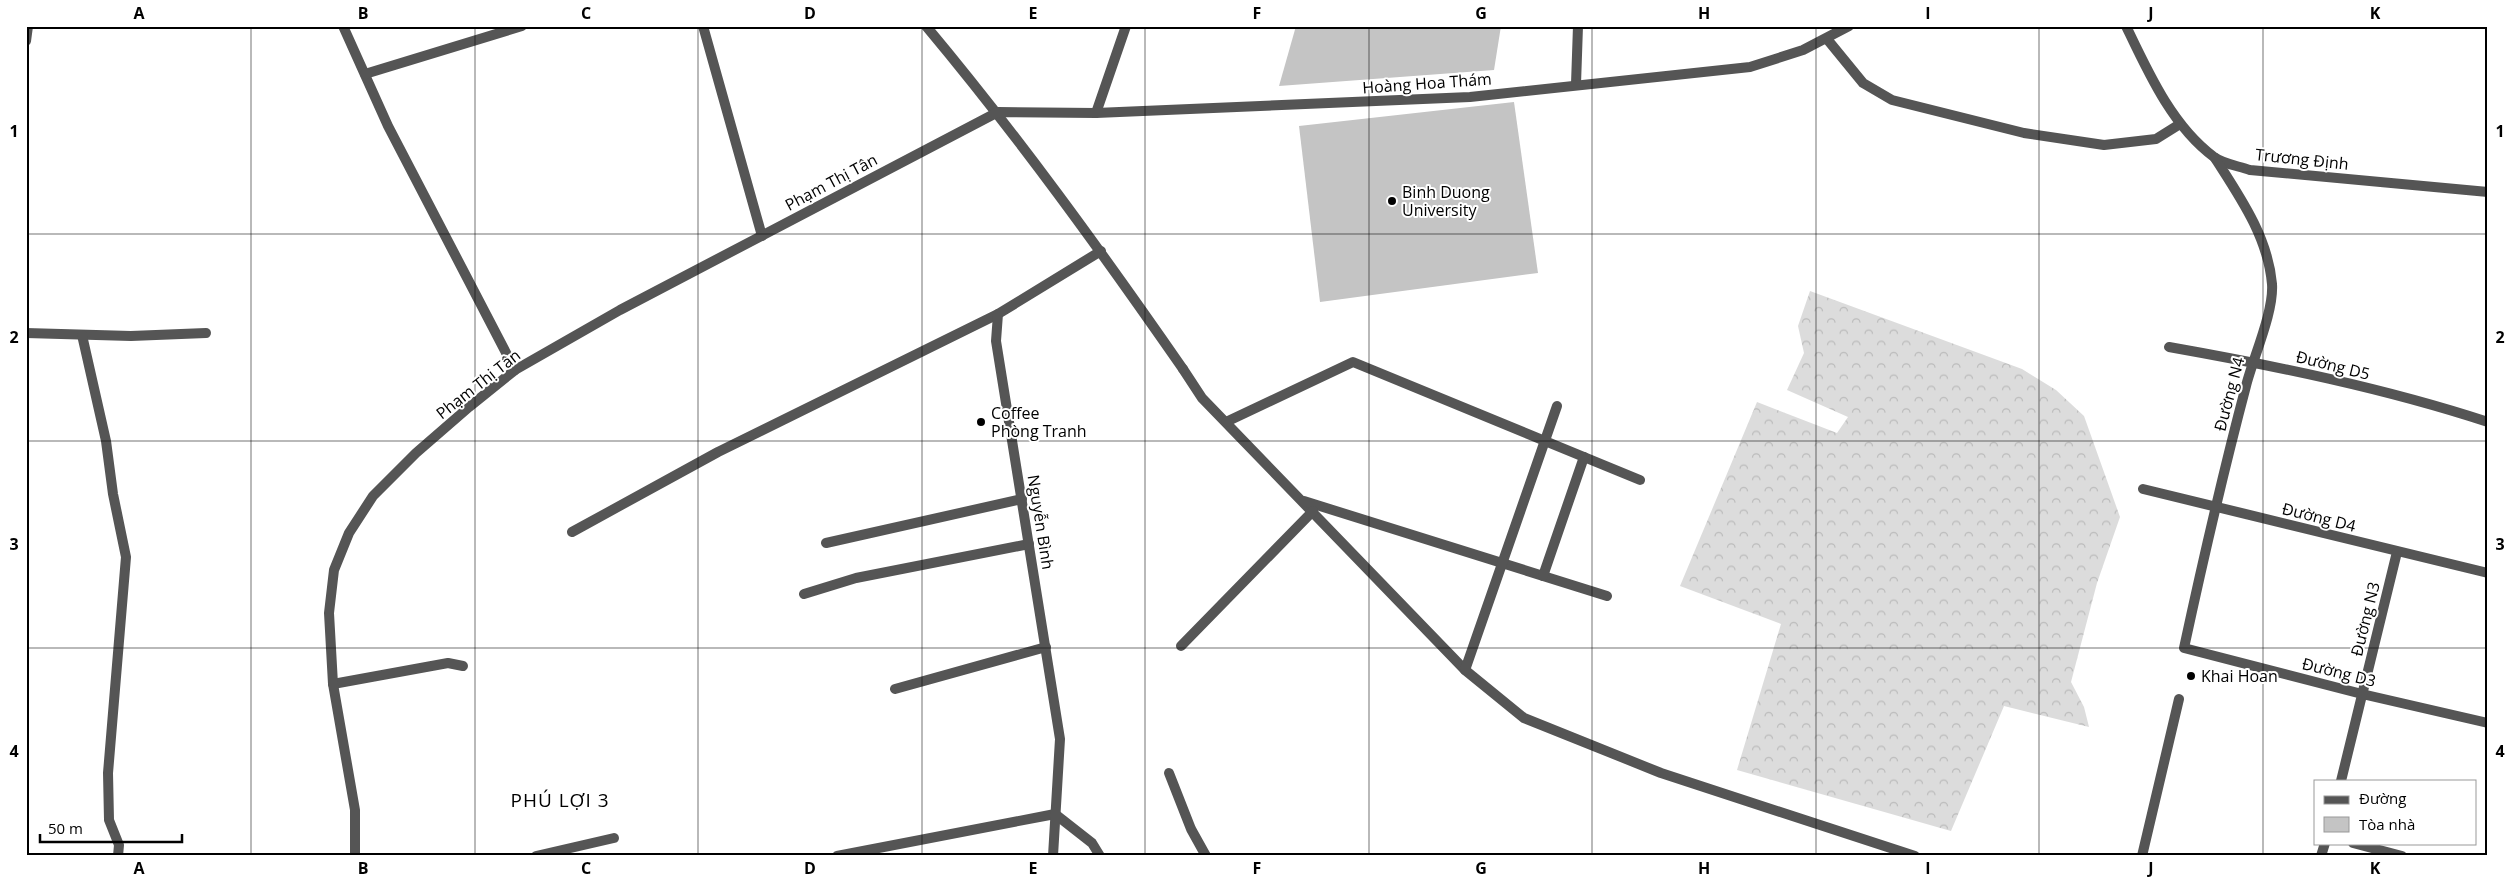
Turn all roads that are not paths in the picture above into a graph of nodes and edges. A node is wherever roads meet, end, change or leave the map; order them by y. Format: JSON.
{"nodes":[{"id":1,"x":28,"y":26,"type":"edge"},
{"id":2,"x":343,"y":26,"type":"edge"},
{"id":3,"x":522,"y":26,"type":"edge"},
{"id":4,"x":703,"y":26,"type":"edge"},
{"id":5,"x":926,"y":26,"type":"edge"},
{"id":6,"x":1126,"y":26,"type":"edge"},
{"id":7,"x":1578,"y":26,"type":"edge"},
{"id":8,"x":1849,"y":26,"type":"edge"},
{"id":9,"x":2126,"y":26,"type":"edge"},
{"id":10,"x":1826,"y":39,"type":"junction"},
{"id":11,"x":26,"y":41,"type":"edge"},
{"id":12,"x":365,"y":74,"type":"junction"},
{"id":13,"x":1576,"y":84,"type":"junction"},
{"id":14,"x":998,"y":112,"type":"junction"},
{"id":15,"x":1096,"y":113,"type":"junction"},
{"id":16,"x":2180,"y":124,"type":"junction"},
{"id":17,"x":2215,"y":158,"type":"junction"},
{"id":18,"x":2488,"y":192,"type":"edge"},
{"id":19,"x":762,"y":236,"type":"junction"},
{"id":20,"x":1101,"y":250,"type":"junction"},
{"id":21,"x":998,"y":314,"type":"junction"},
{"id":22,"x":26,"y":333,"type":"edge"},
{"id":23,"x":206,"y":333,"type":"dead end"},
{"id":24,"x":82,"y":335,"type":"junction"},
{"id":25,"x":2169,"y":347,"type":"dead end"},
{"id":26,"x":2252,"y":362,"type":"junction"},
{"id":27,"x":515,"y":370,"type":"junction"},
{"id":28,"x":1557,"y":406,"type":"dead end"},
{"id":29,"x":1226,"y":422,"type":"junction"},
{"id":30,"x":2488,"y":422,"type":"edge"},
{"id":31,"x":1545,"y":441,"type":"junction"},
{"id":32,"x":1584,"y":457,"type":"junction"},
{"id":33,"x":1640,"y":480,"type":"dead end"},
{"id":34,"x":2143,"y":489,"type":"dead end"},
{"id":35,"x":1022,"y":499,"type":"junction"},
{"id":36,"x":1301,"y":500,"type":"junction"},
{"id":37,"x":2215,"y":507,"type":"junction"},
{"id":38,"x":1313,"y":511,"type":"junction"},
{"id":39,"x":572,"y":532,"type":"dead end"},
{"id":40,"x":826,"y":543,"type":"dead end"},
{"id":41,"x":1029,"y":544,"type":"junction"},
{"id":42,"x":2397,"y":552,"type":"junction"},
{"id":43,"x":1501,"y":563,"type":"junction"},
{"id":44,"x":2488,"y":573,"type":"edge"},
{"id":45,"x":1544,"y":576,"type":"junction"},
{"id":46,"x":804,"y":594,"type":"dead end"},
{"id":47,"x":1607,"y":596,"type":"dead end"},
{"id":48,"x":1181,"y":646,"type":"dead end"},
{"id":49,"x":1046,"y":647,"type":"junction"},
{"id":50,"x":2184,"y":648,"type":"joint"},
{"id":51,"x":463,"y":666,"type":"dead end"},
{"id":52,"x":1465,"y":670,"type":"junction"},
{"id":53,"x":333,"y":684,"type":"junction"},
{"id":54,"x":895,"y":689,"type":"dead end"},
{"id":55,"x":2362,"y":694,"type":"junction"},
{"id":56,"x":2179,"y":699,"type":"dead end"},
{"id":57,"x":2488,"y":723,"type":"edge"},
{"id":58,"x":1169,"y":773,"type":"dead end"},
{"id":59,"x":2341,"y":780,"type":"edge"},
{"id":60,"x":1055,"y":814,"type":"junction"},
{"id":61,"x":614,"y":838,"type":"dead end"},
{"id":62,"x":2325,"y":844,"type":"edge"},
{"id":63,"x":2357,"y":844,"type":"edge"},
{"id":64,"x":118,"y":856,"type":"edge"},
{"id":65,"x":356,"y":856,"type":"edge"},
{"id":66,"x":536,"y":856,"type":"edge"},
{"id":67,"x":837,"y":856,"type":"edge"},
{"id":68,"x":1053,"y":856,"type":"edge"},
{"id":69,"x":1100,"y":856,"type":"edge"},
{"id":70,"x":1206,"y":856,"type":"edge"},
{"id":71,"x":1915,"y":856,"type":"edge"},
{"id":72,"x":2142,"y":856,"type":"edge"},
{"id":73,"x":2321,"y":856,"type":"edge"},
{"id":74,"x":2402,"y":856,"type":"edge"}],
"edges":[{"from":1,"to":11,"type":"street"},
{"from":2,"to":12,"type":"street"},
{"from":3,"to":12,"type":"street"},
{"from":4,"to":19,"type":"street"},
{"from":5,"to":14,"type":"street"},
{"from":6,"to":15,"type":"street"},
{"from":7,"to":13,"type":"street"},
{"from":8,"to":10,"type":"street","name":"Hoàng Hoa Thám"},
{"from":9,"to":16,"type":"street","name":"Trương Định"},
{"from":10,"to":13,"type":"street","name":"Hoàng Hoa Thám"},
{"from":10,"to":16,"type":"street"},
{"from":12,"to":27,"type":"street"},
{"from":13,"to":15,"type":"street","name":"Hoàng Hoa Thám"},
{"from":14,"to":15,"type":"street","name":"Hoàng Hoa Thám"},
{"from":14,"to":19,"type":"street","name":"Phạm Thị Tân"},
{"from":14,"to":20,"type":"street"},
{"from":16,"to":17,"type":"street","name":"Trương Định"},
{"from":17,"to":18,"type":"street","name":"Trương Định"},
{"from":17,"to":26,"type":"street","name":"Đường N4"},
{"from":19,"to":27,"type":"street","name":"Phạm Thị Tân"},
{"from":20,"to":21,"type":"street"},
{"from":20,"to":29,"type":"street"},
{"from":21,"to":35,"type":"street","name":"Nguyễn Bình"},
{"from":21,"to":39,"type":"street"},
{"from":22,"to":24,"type":"street"},
{"from":23,"to":24,"type":"street"},
{"from":24,"to":64,"type":"street"},
{"from":25,"to":26,"type":"street","name":"Đường D5"},
{"from":26,"to":30,"type":"street","name":"Đường D5"},
{"from":26,"to":37,"type":"street","name":"Đường N4"},
{"from":27,"to":53,"type":"street","name":"Phạm Thị Tân"},
{"from":28,"to":31,"type":"street"},
{"from":29,"to":31,"type":"street"},
{"from":29,"to":36,"type":"street"},
{"from":31,"to":32,"type":"street"},
{"from":31,"to":43,"type":"street"},
{"from":32,"to":33,"type":"street"},
{"from":32,"to":45,"type":"street"},
{"from":34,"to":37,"type":"street","name":"Đường D4"},
{"from":35,"to":40,"type":"street"},
{"from":35,"to":41,"type":"street","name":"Nguyễn Bình"},
{"from":36,"to":38,"type":"street"},
{"from":36,"to":43,"type":"street"},
{"from":37,"to":42,"type":"street","name":"Đường D4"},
{"from":37,"to":50,"type":"street","name":"Đường N4"},
{"from":38,"to":48,"type":"street"},
{"from":38,"to":52,"type":"street"},
{"from":41,"to":46,"type":"street"},
{"from":41,"to":49,"type":"street","name":"Nguyễn Bình"},
{"from":42,"to":44,"type":"street","name":"Đường D4"},
{"from":42,"to":55,"type":"street","name":"Đường N3"},
{"from":43,"to":45,"type":"street"},
{"from":43,"to":52,"type":"street"},
{"from":45,"to":47,"type":"street"},
{"from":49,"to":54,"type":"street"},
{"from":49,"to":60,"type":"street","name":"Nguyễn Bình"},
{"from":50,"to":55,"type":"street","name":"Đường D3"},
{"from":51,"to":53,"type":"street"},
{"from":52,"to":71,"type":"street"},
{"from":53,"to":65,"type":"street","name":"Phạm Thị Tân"},
{"from":55,"to":57,"type":"street","name":"Đường D3"},
{"from":55,"to":59,"type":"street","name":"Đường N3"},
{"from":56,"to":72,"type":"street"},
{"from":58,"to":70,"type":"street"},
{"from":60,"to":67,"type":"street"},
{"from":60,"to":68,"type":"street","name":"Nguyễn Bình"},
{"from":60,"to":69,"type":"street"},
{"from":61,"to":66,"type":"street"},
{"from":62,"to":73,"type":"street"},
{"from":63,"to":74,"type":"street"}]}
